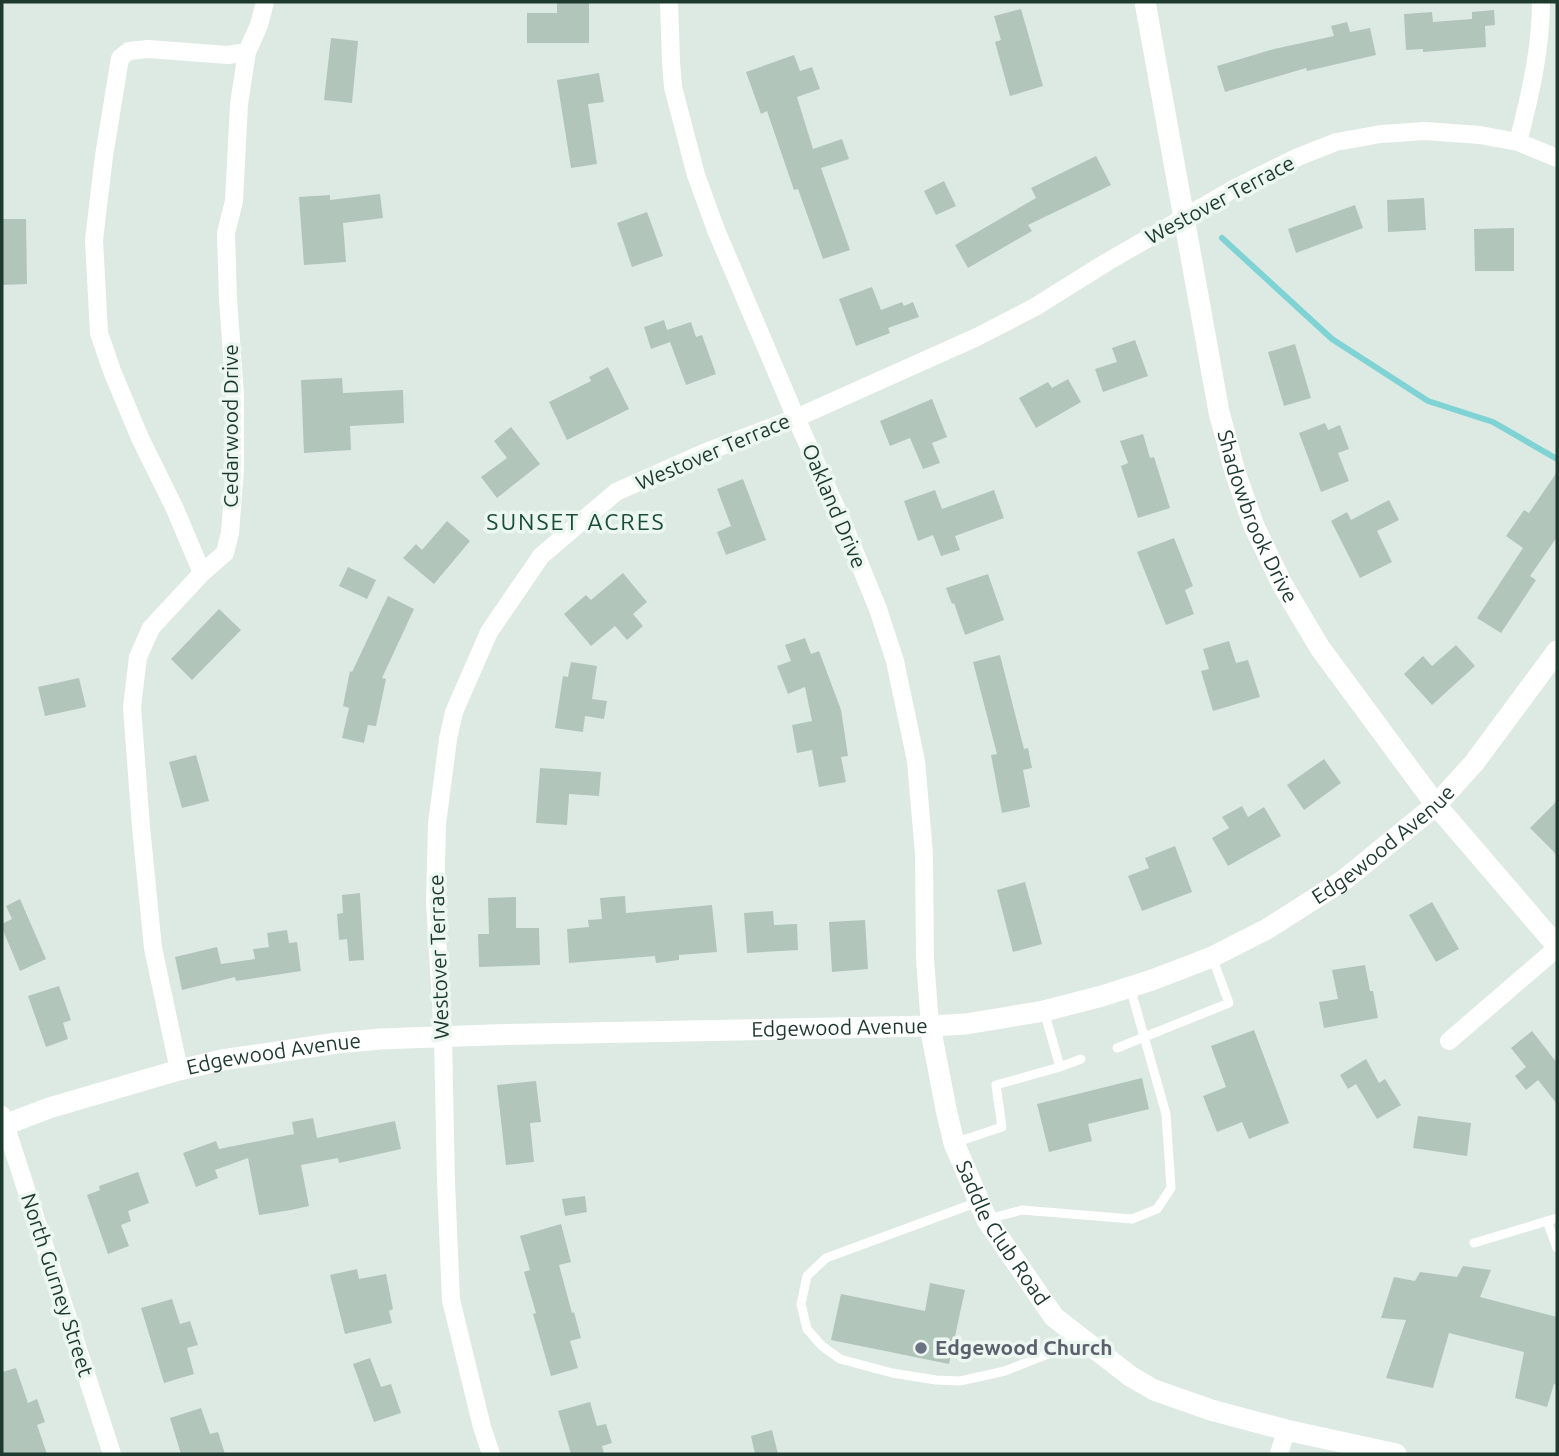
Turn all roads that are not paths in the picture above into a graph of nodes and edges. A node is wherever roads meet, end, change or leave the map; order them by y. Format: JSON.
{"nodes":[{"id":1,"x":265,"y":2,"type":"edge"},
{"id":2,"x":669,"y":2,"type":"edge"},
{"id":3,"x":1145,"y":2,"type":"edge"},
{"id":4,"x":1541,"y":2,"type":"edge"},
{"id":5,"x":247,"y":52,"type":"junction"},
{"id":6,"x":1518,"y":142,"type":"junction"},
{"id":7,"x":1557,"y":158,"type":"edge"},
{"id":8,"x":1185,"y":217,"type":"junction"},
{"id":9,"x":796,"y":418,"type":"junction"},
{"id":10,"x":202,"y":573,"type":"junction"},
{"id":11,"x":1557,"y":651,"type":"edge"},
{"id":12,"x":1436,"y":805,"type":"junction"},
{"id":13,"x":1557,"y":947,"type":"edge"},
{"id":14,"x":1212,"y":957,"type":"junction"},
{"id":15,"x":1130,"y":987,"type":"junction"},
{"id":16,"x":1044,"y":1011,"type":"junction"},
{"id":17,"x":930,"y":1026,"type":"junction"},
{"id":18,"x":443,"y":1037,"type":"junction"},
{"id":19,"x":1144,"y":1037,"type":"junction"},
{"id":20,"x":1449,"y":1041,"type":"dead end"},
{"id":21,"x":1116,"y":1048,"type":"dead end"},
{"id":22,"x":1081,"y":1059,"type":"dead end"},
{"id":23,"x":1060,"y":1068,"type":"junction"},
{"id":24,"x":178,"y":1070,"type":"junction"},
{"id":25,"x":3,"y":1122,"type":"edge"},
{"id":26,"x":954,"y":1143,"type":"junction"},
{"id":27,"x":984,"y":1210,"type":"junction"},
{"id":28,"x":1552,"y":1219,"type":"edge"},
{"id":29,"x":1474,"y":1243,"type":"dead end"},
{"id":30,"x":1557,"y":1248,"type":"edge"},
{"id":31,"x":1078,"y":1336,"type":"junction"},
{"id":32,"x":1286,"y":1430,"type":"junction"},
{"id":33,"x":112,"y":1454,"type":"edge"},
{"id":34,"x":492,"y":1454,"type":"edge"},
{"id":35,"x":1279,"y":1454,"type":"edge"},
{"id":36,"x":1396,"y":1454,"type":"edge"}],
"edges":[{"from":1,"to":5,"type":"street","name":"Cedarwood Drive"},
{"from":2,"to":9,"type":"street","name":"Oakland Drive"},
{"from":3,"to":8,"type":"street","name":"Shadowbrook Drive"},
{"from":4,"to":6,"type":"street"},
{"from":5,"to":10,"type":"street","name":"Cedarwood Drive"},
{"from":5,"to":10,"type":"street"},
{"from":6,"to":7,"type":"street","name":"Westover Terrace"},
{"from":6,"to":8,"type":"street","name":"Westover Terrace"},
{"from":8,"to":9,"type":"street","name":"Westover Terrace"},
{"from":8,"to":12,"type":"street","name":"Shadowbrook Drive"},
{"from":9,"to":17,"type":"street","name":"Oakland Drive"},
{"from":9,"to":18,"type":"street","name":"Westover Terrace"},
{"from":10,"to":24,"type":"street","name":"Cedarwood Drive"},
{"from":11,"to":12,"type":"street","name":"Edgewood Avenue"},
{"from":12,"to":13,"type":"street","name":"Shadowbrook Drive"},
{"from":12,"to":14,"type":"street","name":"Edgewood Avenue"},
{"from":13,"to":20,"type":"street"},
{"from":14,"to":15,"type":"street","name":"Edgewood Avenue"},
{"from":14,"to":19,"type":"lane"},
{"from":15,"to":16,"type":"street","name":"Edgewood Avenue"},
{"from":15,"to":19,"type":"lane"},
{"from":16,"to":17,"type":"street","name":"Edgewood Avenue"},
{"from":16,"to":23,"type":"lane"},
{"from":17,"to":18,"type":"street","name":"Edgewood Avenue"},
{"from":17,"to":26,"type":"street","name":"Saddle Club Road"},
{"from":18,"to":24,"type":"street","name":"Edgewood Avenue"},
{"from":18,"to":34,"type":"street","name":"Westover Terrace"},
{"from":19,"to":21,"type":"lane"},
{"from":19,"to":27,"type":"lane"},
{"from":22,"to":23,"type":"lane"},
{"from":23,"to":26,"type":"lane"},
{"from":24,"to":25,"type":"street","name":"Edgewood Avenue"},
{"from":25,"to":33,"type":"street","name":"North Gurney Street"},
{"from":26,"to":27,"type":"street","name":"Saddle Club Road"},
{"from":27,"to":31,"type":"street","name":"Saddle Club Road"},
{"from":27,"to":31,"type":"lane"},
{"from":28,"to":29,"type":"lane"},
{"from":28,"to":30,"type":"lane"},
{"from":31,"to":32,"type":"street","name":"Saddle Club Road"},
{"from":32,"to":35,"type":"street"},
{"from":32,"to":36,"type":"street","name":"Saddle Club Road"}]}
